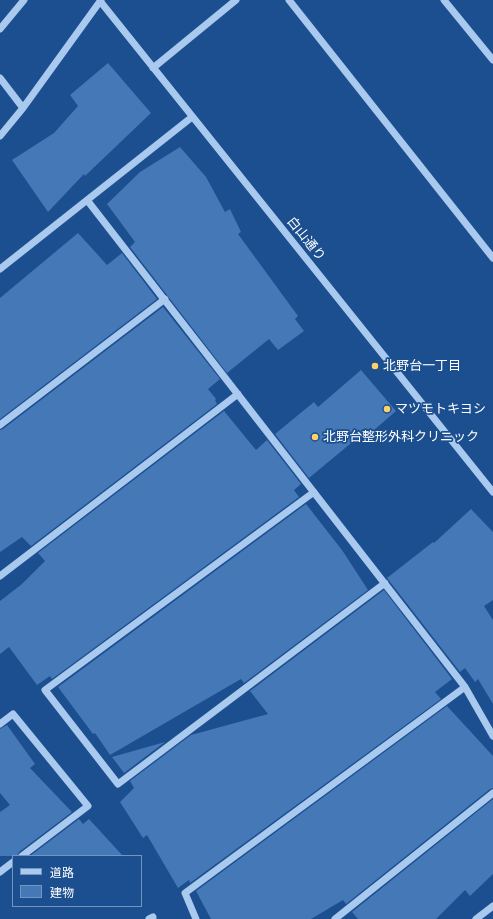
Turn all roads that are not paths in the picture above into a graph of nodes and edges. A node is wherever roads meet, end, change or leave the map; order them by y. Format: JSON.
{"nodes":[{"id":1,"x":24,"y":0,"type":"edge"},
{"id":2,"x":236,"y":0,"type":"edge"},
{"id":3,"x":289,"y":0,"type":"edge"},
{"id":4,"x":444,"y":0,"type":"edge"},
{"id":5,"x":100,"y":1,"type":"edge"},
{"id":6,"x":0,"y":29,"type":"edge"},
{"id":7,"x":493,"y":60,"type":"edge"},
{"id":8,"x":153,"y":68,"type":"junction"},
{"id":9,"x":0,"y":78,"type":"edge"},
{"id":10,"x":23,"y":108,"type":"junction"},
{"id":11,"x":192,"y":117,"type":"junction"},
{"id":12,"x":0,"y":136,"type":"edge"},
{"id":13,"x":88,"y":200,"type":"junction"},
{"id":14,"x":493,"y":258,"type":"edge"},
{"id":15,"x":0,"y":269,"type":"edge"},
{"id":16,"x":164,"y":299,"type":"junction"},
{"id":17,"x":238,"y":394,"type":"junction"},
{"id":18,"x":0,"y":425,"type":"edge"},
{"id":19,"x":314,"y":492,"type":"junction"},
{"id":20,"x":493,"y":492,"type":"edge"},
{"id":21,"x":0,"y":576,"type":"edge"},
{"id":22,"x":385,"y":583,"type":"junction"},
{"id":23,"x":465,"y":687,"type":"junction"},
{"id":24,"x":0,"y":724,"type":"edge"},
{"id":25,"x":493,"y":736,"type":"edge"},
{"id":26,"x":493,"y":793,"type":"edge"},
{"id":27,"x":23,"y":855,"type":"edge"},
{"id":28,"x":12,"y":863,"type":"edge"},
{"id":29,"x":0,"y":872,"type":"edge"},
{"id":30,"x":493,"y":906,"type":"edge"},
{"id":31,"x":150,"y":919,"type":"edge"},
{"id":32,"x":153,"y":919,"type":"edge"},
{"id":33,"x":196,"y":919,"type":"edge"},
{"id":34,"x":335,"y":919,"type":"edge"},
{"id":35,"x":476,"y":919,"type":"edge"}],
"edges":[{"from":1,"to":6,"type":"street"},
{"from":2,"to":8,"type":"street"},
{"from":3,"to":14,"type":"street"},
{"from":4,"to":7,"type":"street"},
{"from":5,"to":8,"type":"street","name":"白山通り"},
{"from":5,"to":10,"type":"street"},
{"from":8,"to":11,"type":"street","name":"白山通り"},
{"from":9,"to":10,"type":"street"},
{"from":10,"to":12,"type":"street"},
{"from":11,"to":13,"type":"street"},
{"from":11,"to":20,"type":"street","name":"白山通り"},
{"from":13,"to":15,"type":"street"},
{"from":13,"to":16,"type":"street"},
{"from":16,"to":17,"type":"street"},
{"from":16,"to":18,"type":"street"},
{"from":17,"to":19,"type":"street"},
{"from":17,"to":21,"type":"street"},
{"from":19,"to":22,"type":"street"},
{"from":19,"to":22,"type":"street"},
{"from":22,"to":23,"type":"street"},
{"from":23,"to":25,"type":"street"},
{"from":23,"to":33,"type":"street"},
{"from":24,"to":27,"type":"street"},
{"from":26,"to":34,"type":"street"},
{"from":28,"to":29,"type":"street"},
{"from":30,"to":35,"type":"street"},
{"from":31,"to":32,"type":"street"}]}
